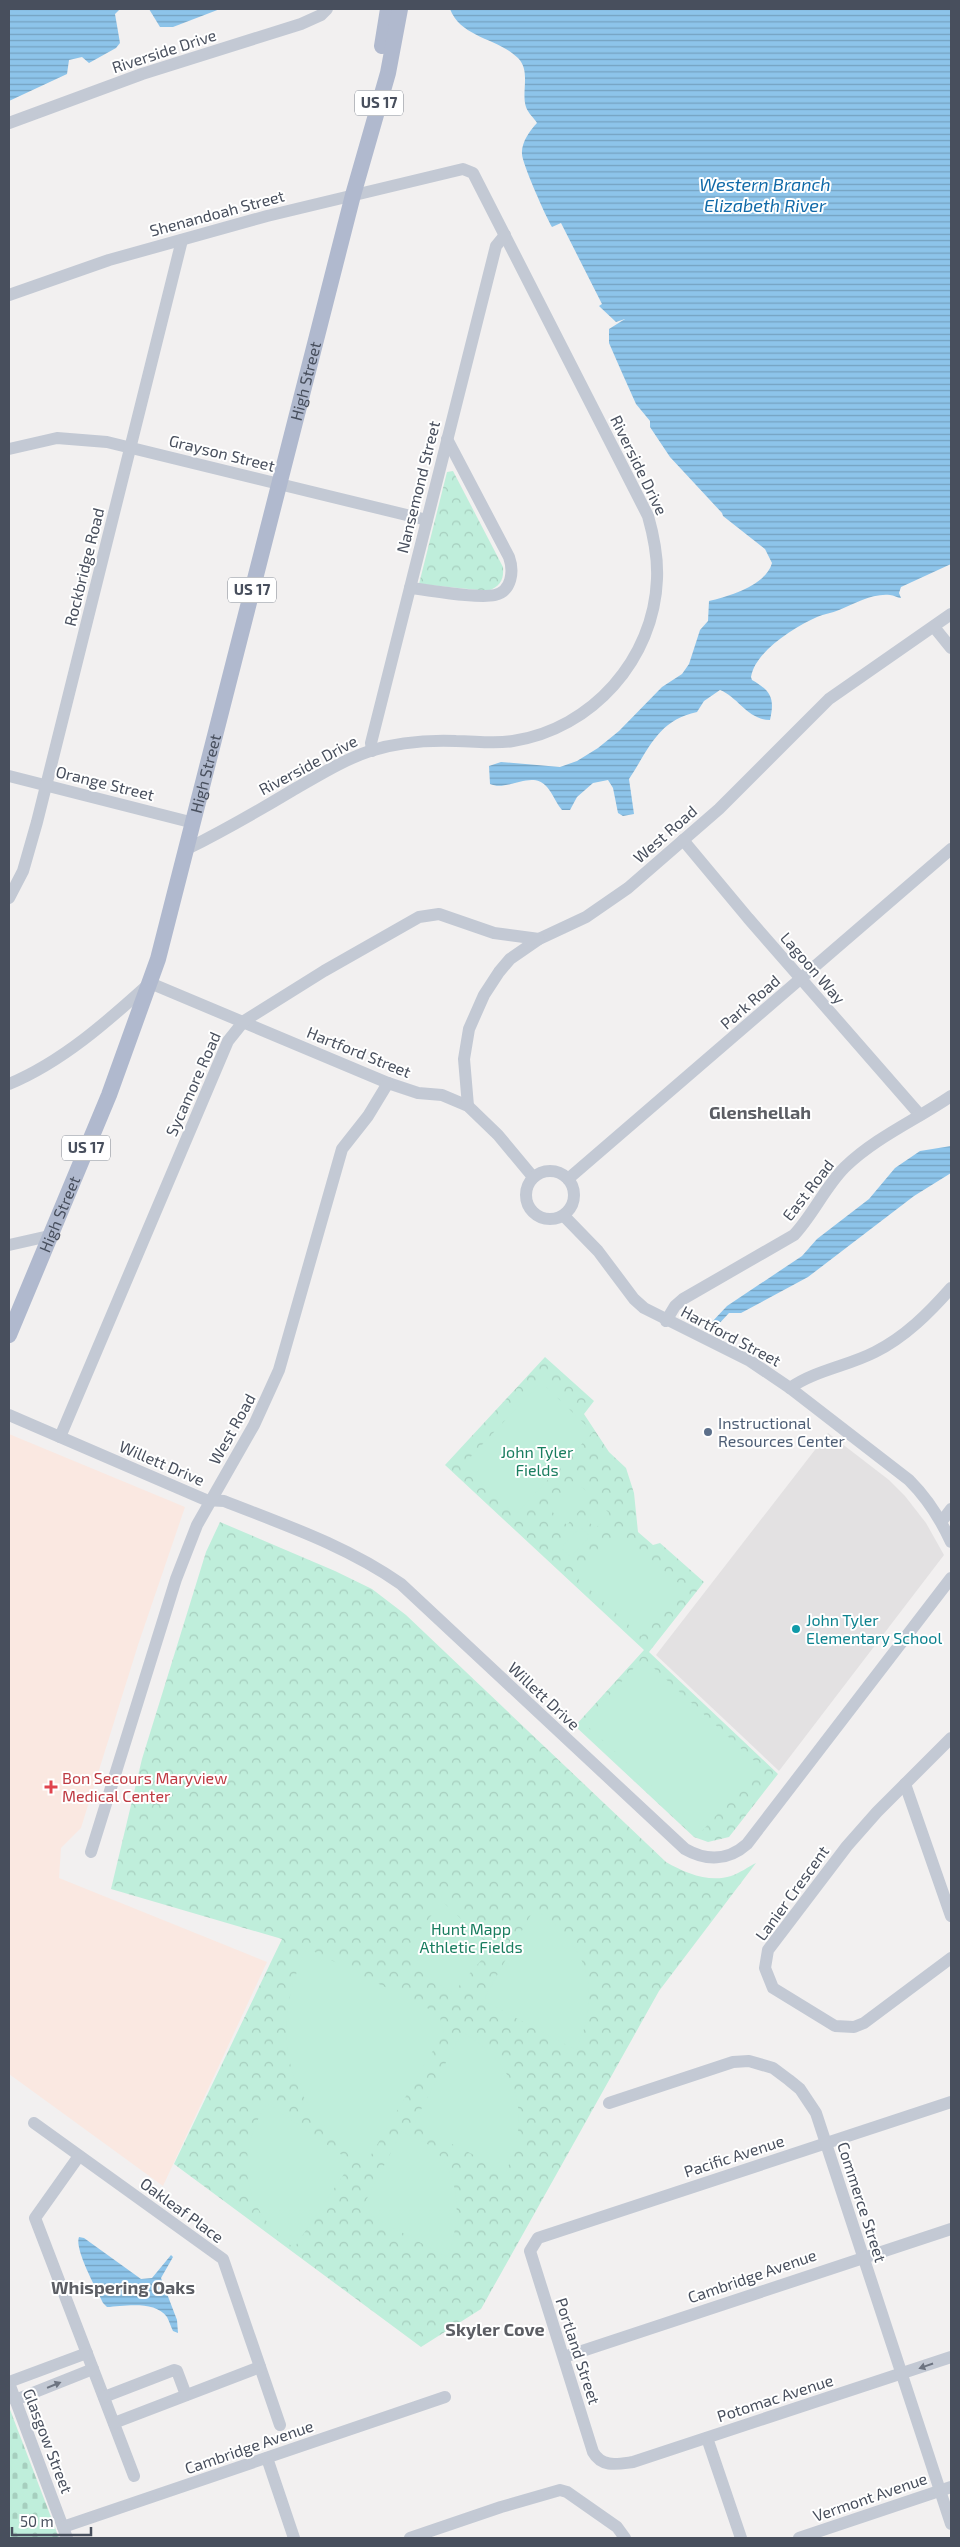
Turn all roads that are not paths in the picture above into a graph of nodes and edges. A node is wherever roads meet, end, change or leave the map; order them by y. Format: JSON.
{"nodes":[{"id":1,"x":327,"y":9,"type":"edge"},
{"id":2,"x":388,"y":9,"type":"edge"},
{"id":3,"x":400,"y":9,"type":"edge"},
{"id":4,"x":9,"y":123,"type":"edge"},
{"id":5,"x":438,"y":175,"type":"joint"},
{"id":6,"x":353,"y":195,"type":"junction"},
{"id":7,"x":505,"y":235,"type":"junction"},
{"id":8,"x":182,"y":240,"type":"junction"},
{"id":9,"x":9,"y":295,"type":"edge"},
{"id":10,"x":447,"y":439,"type":"junction"},
{"id":11,"x":131,"y":447,"type":"junction"},
{"id":12,"x":9,"y":449,"type":"edge"},
{"id":13,"x":279,"y":484,"type":"junction"},
{"id":14,"x":427,"y":520,"type":"junction"},
{"id":15,"x":410,"y":588,"type":"junction"},
{"id":16,"x":951,"y":614,"type":"edge"},
{"id":17,"x":934,"y":626,"type":"junction"},
{"id":18,"x":951,"y":648,"type":"edge"},
{"id":19,"x":372,"y":751,"type":"junction"},
{"id":20,"x":9,"y":776,"type":"edge"},
{"id":21,"x":47,"y":785,"type":"junction"},
{"id":22,"x":194,"y":823,"type":"junction"},
{"id":23,"x":683,"y":840,"type":"junction"},
{"id":24,"x":187,"y":849,"type":"junction"},
{"id":25,"x":951,"y":849,"type":"edge"},
{"id":26,"x":9,"y":898,"type":"edge"},
{"id":27,"x":539,"y":939,"type":"junction"},
{"id":28,"x":801,"y":979,"type":"junction"},
{"id":29,"x":150,"y":983,"type":"junction"},
{"id":30,"x":244,"y":1022,"type":"junction"},
{"id":31,"x":388,"y":1083,"type":"junction"},
{"id":32,"x":9,"y":1084,"type":"edge"},
{"id":33,"x":951,"y":1096,"type":"edge"},
{"id":34,"x":468,"y":1106,"type":"junction"},
{"id":35,"x":920,"y":1115,"type":"junction"},
{"id":36,"x":533,"y":1178,"type":"junction"},
{"id":37,"x":568,"y":1179,"type":"junction"},
{"id":38,"x":564,"y":1216,"type":"junction"},
{"id":39,"x":49,"y":1236,"type":"junction"},
{"id":40,"x":9,"y":1245,"type":"edge"},
{"id":41,"x":951,"y":1288,"type":"edge"},
{"id":42,"x":666,"y":1320,"type":"junction"},
{"id":43,"x":9,"y":1335,"type":"edge"},
{"id":44,"x":790,"y":1388,"type":"junction"},
{"id":45,"x":9,"y":1415,"type":"edge"},
{"id":46,"x":60,"y":1437,"type":"junction"},
{"id":47,"x":210,"y":1500,"type":"junction"},
{"id":48,"x":951,"y":1509,"type":"edge"},
{"id":49,"x":942,"y":1521,"type":"junction"},
{"id":50,"x":951,"y":1542,"type":"edge"},
{"id":51,"x":951,"y":1578,"type":"edge"},
{"id":52,"x":951,"y":1738,"type":"edge"},
{"id":53,"x":904,"y":1784,"type":"junction"},
{"id":54,"x":91,"y":1852,"type":"dead end"},
{"id":55,"x":951,"y":1916,"type":"edge"},
{"id":56,"x":951,"y":1958,"type":"edge"},
{"id":57,"x":951,"y":2102,"type":"edge"},
{"id":58,"x":609,"y":2103,"type":"dead end"},
{"id":59,"x":34,"y":2123,"type":"dead end"},
{"id":60,"x":826,"y":2144,"type":"junction"},
{"id":61,"x":79,"y":2156,"type":"junction"},
{"id":62,"x":951,"y":2228,"type":"edge"},
{"id":63,"x":530,"y":2248,"type":"joint"},
{"id":64,"x":862,"y":2256,"type":"junction"},
{"id":65,"x":87,"y":2353,"type":"junction"},
{"id":66,"x":564,"y":2357,"type":"junction"},
{"id":67,"x":951,"y":2358,"type":"edge"},
{"id":68,"x":260,"y":2366,"type":"junction"},
{"id":69,"x":93,"y":2369,"type":"junction"},
{"id":70,"x":901,"y":2374,"type":"junction"},
{"id":71,"x":9,"y":2383,"type":"edge"},
{"id":72,"x":186,"y":2395,"type":"junction"},
{"id":73,"x":104,"y":2397,"type":"junction"},
{"id":74,"x":445,"y":2397,"type":"dead end"},
{"id":75,"x":15,"y":2400,"type":"junction"},
{"id":76,"x":114,"y":2423,"type":"junction"},
{"id":77,"x":280,"y":2426,"type":"dead end"},
{"id":78,"x":707,"y":2438,"type":"junction"},
{"id":79,"x":267,"y":2458,"type":"junction"},
{"id":80,"x":605,"y":2463,"type":"joint"},
{"id":81,"x":134,"y":2476,"type":"dead end"},
{"id":82,"x":946,"y":2489,"type":"edge"},
{"id":83,"x":951,"y":2524,"type":"edge"},
{"id":84,"x":65,"y":2533,"type":"edge"},
{"id":85,"x":294,"y":2538,"type":"edge"},
{"id":86,"x":410,"y":2538,"type":"edge"},
{"id":87,"x":625,"y":2538,"type":"edge"},
{"id":88,"x":741,"y":2538,"type":"edge"},
{"id":89,"x":799,"y":2538,"type":"edge"}],
"edges":[{"from":1,"to":4,"type":"street","name":"Riverside Drive"},
{"from":2,"to":6,"type":"main road","number":"US 17"},
{"from":3,"to":6,"type":"main road","number":"US 17"},
{"from":5,"to":6,"type":"street","name":"Shenandoah Street"},
{"from":5,"to":7,"type":"street","name":"Riverside Drive"},
{"from":6,"to":8,"type":"street","name":"Shenandoah Street"},
{"from":6,"to":13,"type":"main road","name":"High Street","number":"US 17"},
{"from":7,"to":10,"type":"street","name":"Nansemond Street"},
{"from":7,"to":19,"type":"street","name":"Riverside Drive"},
{"from":8,"to":9,"type":"street","name":"Shenandoah Street"},
{"from":8,"to":11,"type":"street","name":"Rockbridge Road"},
{"from":10,"to":14,"type":"street","name":"Nansemond Street"},
{"from":10,"to":15,"type":"street"},
{"from":11,"to":12,"type":"street","name":"Grayson Street"},
{"from":11,"to":13,"type":"street","name":"Grayson Street"},
{"from":11,"to":21,"type":"street","name":"Rockbridge Road"},
{"from":13,"to":14,"type":"street","name":"Grayson Street"},
{"from":13,"to":22,"type":"main road","name":"High Street","number":"US 17"},
{"from":14,"to":15,"type":"street","name":"Nansemond Street"},
{"from":15,"to":19,"type":"street","name":"Nansemond Street"},
{"from":16,"to":17,"type":"street","name":"West Road"},
{"from":17,"to":18,"type":"street"},
{"from":17,"to":23,"type":"street","name":"West Road"},
{"from":19,"to":24,"type":"street","name":"Riverside Drive"},
{"from":20,"to":21,"type":"street","name":"Orange Street"},
{"from":21,"to":22,"type":"street","name":"Orange Street"},
{"from":21,"to":26,"type":"street","name":"Rockbridge Road"},
{"from":22,"to":24,"type":"main road","name":"High Street","number":"US 17"},
{"from":23,"to":27,"type":"street","name":"West Road"},
{"from":23,"to":28,"type":"street","name":"Lagoon Way"},
{"from":24,"to":29,"type":"main road","name":"High Street","number":"US 17"},
{"from":25,"to":28,"type":"street","name":"Park Road"},
{"from":27,"to":30,"type":"street","name":"Sycamore Road"},
{"from":27,"to":34,"type":"street","name":"West Road"},
{"from":28,"to":35,"type":"street","name":"Lagoon Way"},
{"from":28,"to":37,"type":"street","name":"Park Road"},
{"from":29,"to":30,"type":"street","name":"Hartford Street"},
{"from":29,"to":32,"type":"street"},
{"from":29,"to":39,"type":"main road","name":"High Street","number":"US 17"},
{"from":30,"to":31,"type":"street","name":"Hartford Street"},
{"from":30,"to":46,"type":"street","name":"Sycamore Road"},
{"from":31,"to":34,"type":"street","name":"Hartford Street"},
{"from":31,"to":47,"type":"street","name":"West Road"},
{"from":33,"to":35,"type":"street","name":"East Road"},
{"from":34,"to":36,"type":"street","name":"Hartford Street"},
{"from":35,"to":42,"type":"street","name":"East Road"},
{"from":36,"to":37,"type":"street"},
{"from":36,"to":38,"type":"street"},
{"from":37,"to":38,"type":"street"},
{"from":38,"to":42,"type":"street","name":"Hartford Street"},
{"from":39,"to":40,"type":"street"},
{"from":39,"to":43,"type":"main road","name":"High Street","number":"US 17"},
{"from":41,"to":44,"type":"street"},
{"from":42,"to":44,"type":"street","name":"Hartford Street"},
{"from":44,"to":49,"type":"street","name":"Hartford Street"},
{"from":45,"to":46,"type":"street","name":"Willett Drive"},
{"from":46,"to":47,"type":"street","name":"Willett Drive"},
{"from":47,"to":51,"type":"street","name":"Willett Drive"},
{"from":47,"to":54,"type":"street","name":"West Road"},
{"from":48,"to":49,"type":"street"},
{"from":49,"to":50,"type":"street","name":"Hartford Street"},
{"from":52,"to":53,"type":"street","name":"Lanier Crescent"},
{"from":53,"to":55,"type":"street"},
{"from":53,"to":56,"type":"street","name":"Lanier Crescent"},
{"from":57,"to":60,"type":"street","name":"Pacific Avenue"},
{"from":58,"to":60,"type":"street","name":"Commerce Street"},
{"from":59,"to":61,"type":"street","name":"Oakleaf Place"},
{"from":60,"to":63,"type":"street","name":"Pacific Avenue"},
{"from":60,"to":64,"type":"street","name":"Commerce Street"},
{"from":61,"to":65,"type":"street"},
{"from":61,"to":68,"type":"street","name":"Oakleaf Place"},
{"from":62,"to":64,"type":"street","name":"Cambridge Avenue"},
{"from":63,"to":66,"type":"street","name":"Portland Street"},
{"from":64,"to":66,"type":"street","name":"Cambridge Avenue"},
{"from":64,"to":70,"type":"street","name":"Commerce Street"},
{"from":65,"to":69,"type":"street"},
{"from":65,"to":71,"type":"street"},
{"from":66,"to":80,"type":"street","name":"Portland Street"},
{"from":67,"to":70,"type":"street","name":"Potomac Avenue","one_way":true},
{"from":68,"to":72,"type":"street"},
{"from":68,"to":77,"type":"street","name":"Oakleaf Place"},
{"from":69,"to":73,"type":"street"},
{"from":75,"to":69,"type":"street","one_way":true},
{"from":70,"to":78,"type":"street","name":"Potomac Avenue"},
{"from":70,"to":82,"type":"street","name":"Commerce Street"},
{"from":71,"to":75,"type":"street","name":"Glasgow Street"},
{"from":72,"to":73,"type":"street"},
{"from":72,"to":76,"type":"street"},
{"from":73,"to":76,"type":"street"},
{"from":74,"to":79,"type":"street","name":"Cambridge Avenue"},
{"from":75,"to":84,"type":"street","name":"Glasgow Street"},
{"from":76,"to":81,"type":"street"},
{"from":78,"to":80,"type":"street","name":"Potomac Avenue"},
{"from":78,"to":88,"type":"street"},
{"from":79,"to":84,"type":"street","name":"Cambridge Avenue"},
{"from":79,"to":85,"type":"street"},
{"from":82,"to":83,"type":"street","name":"Commerce Street"},
{"from":82,"to":89,"type":"street","name":"Vermont Avenue"},
{"from":86,"to":87,"type":"street"}]}
